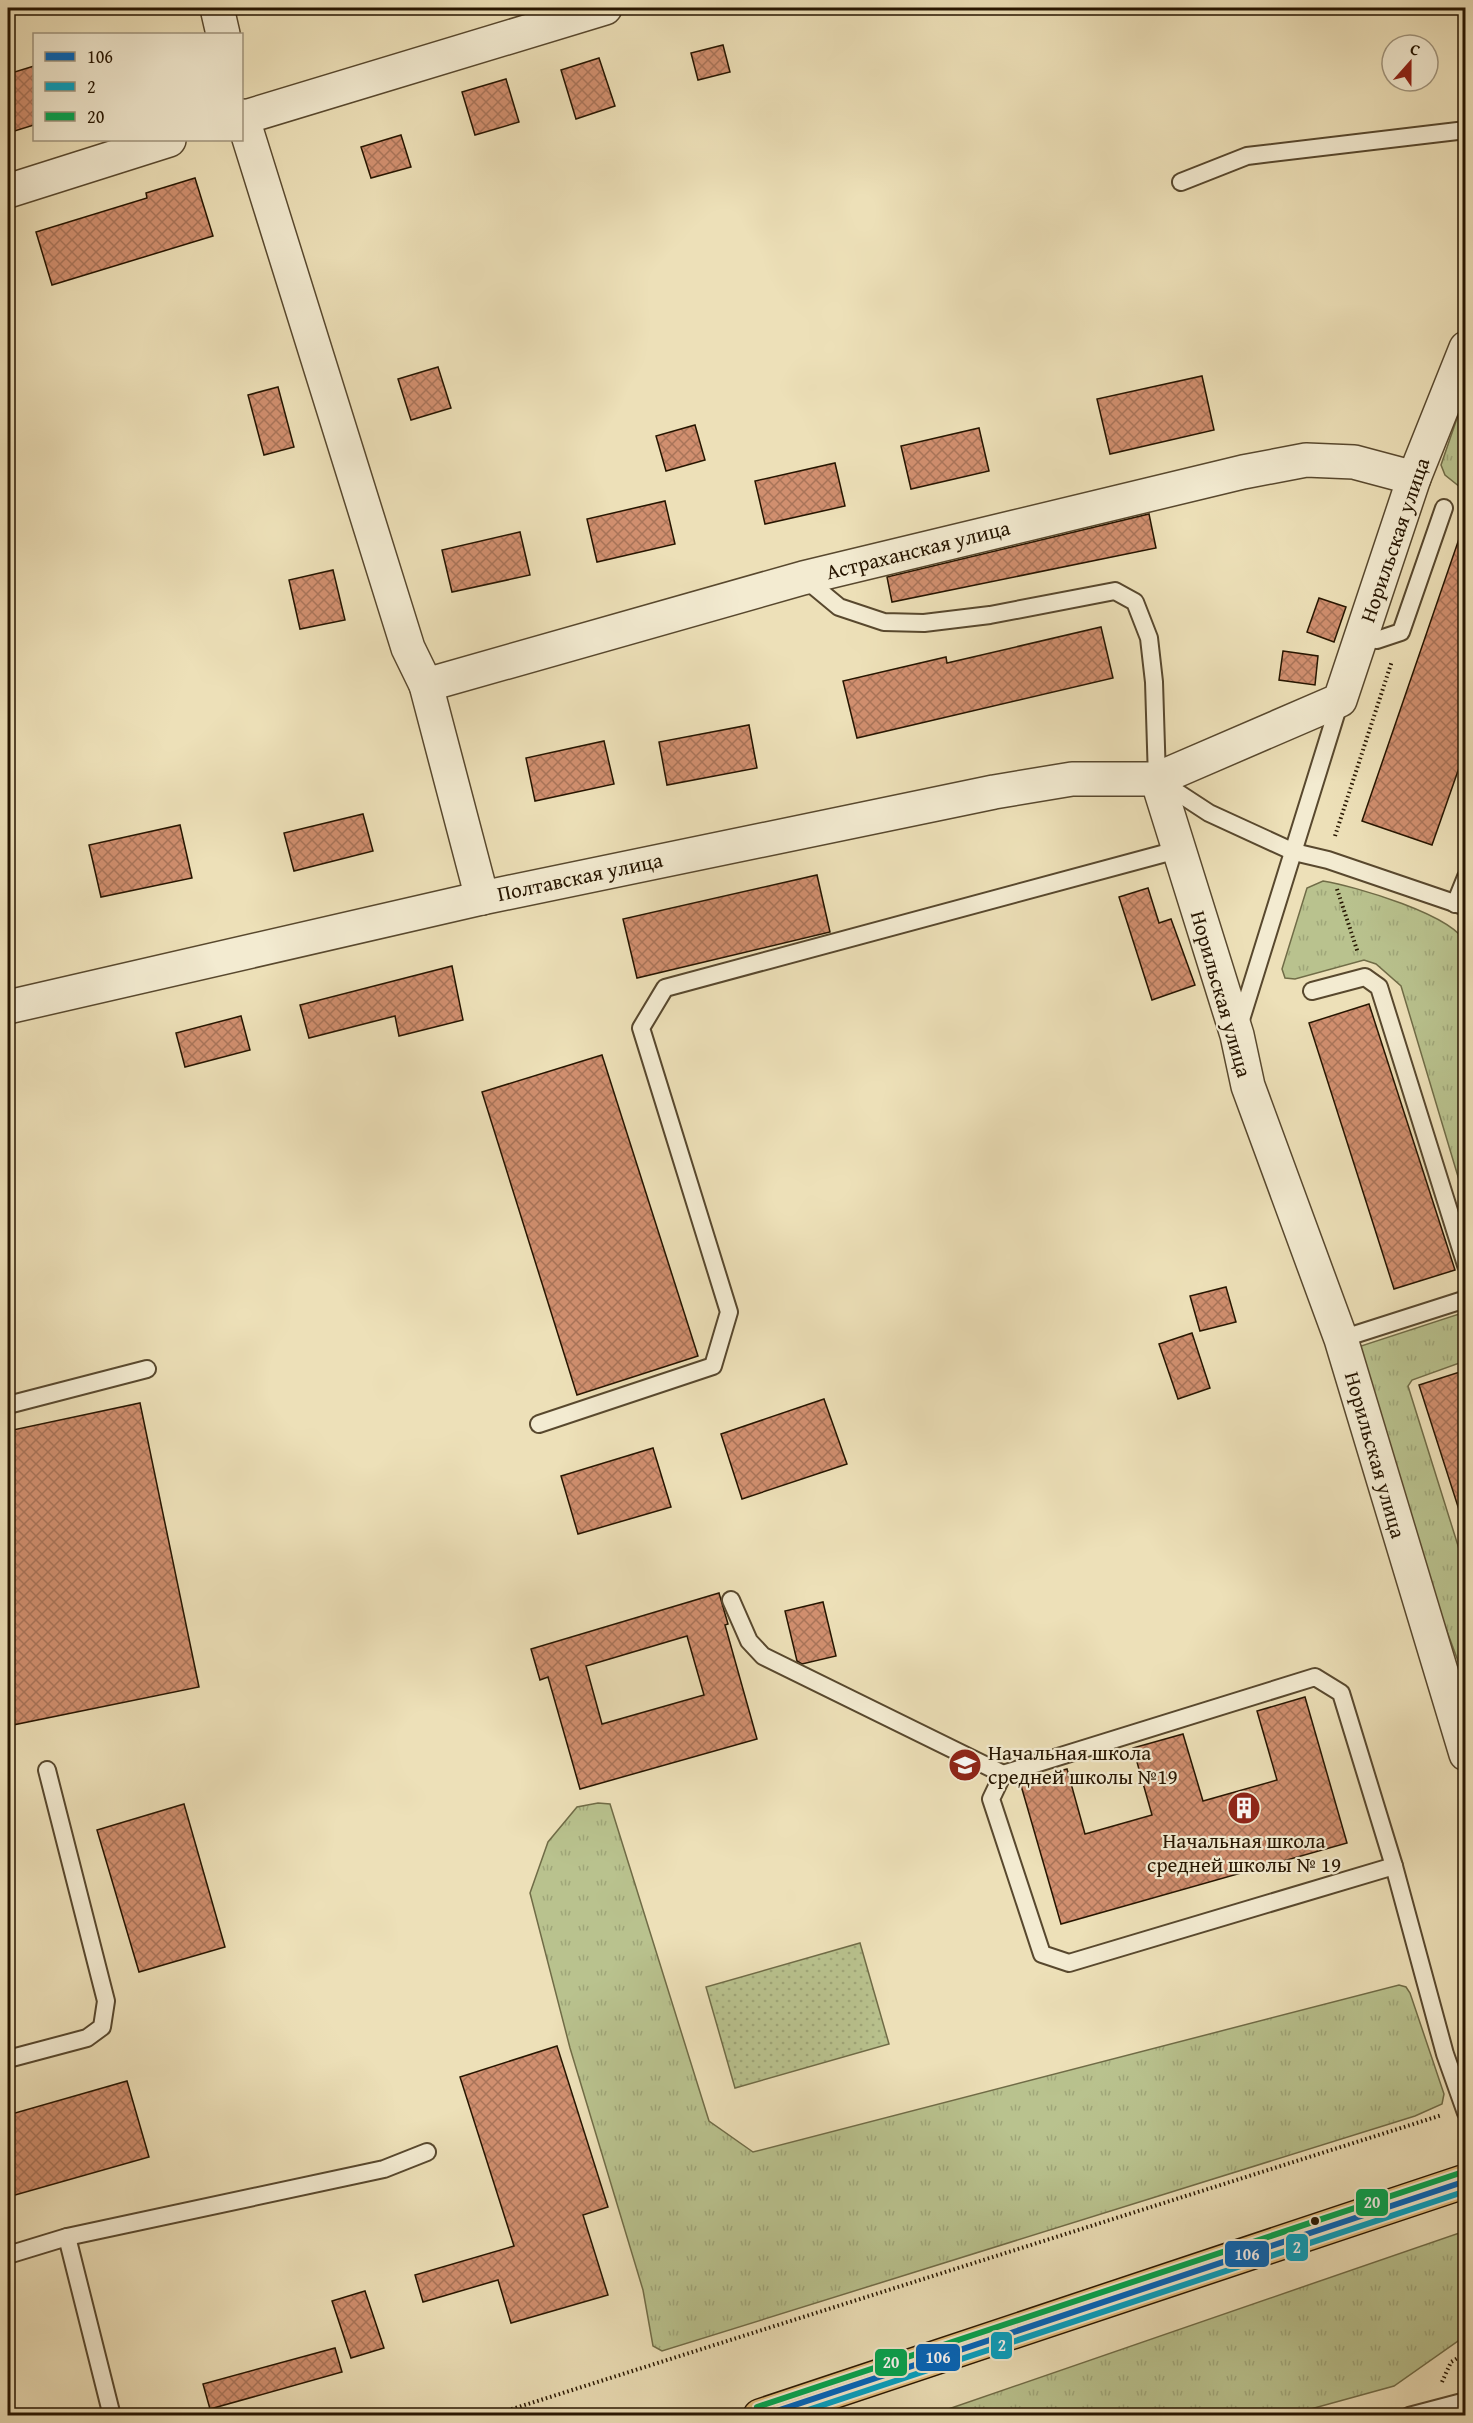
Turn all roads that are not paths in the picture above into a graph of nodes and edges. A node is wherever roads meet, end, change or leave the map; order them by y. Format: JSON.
{"nodes":[{"id":1,"x":217,"y":8,"type":"edge"},
{"id":2,"x":605,"y":8,"type":"edge"},
{"id":3,"x":223,"y":33,"type":"edge"},
{"id":4,"x":243,"y":117,"type":"edge"},
{"id":5,"x":243,"y":120,"type":"edge"},
{"id":6,"x":1466,"y":130,"type":"edge"},
{"id":7,"x":166,"y":141,"type":"edge"},
{"id":8,"x":1181,"y":182,"type":"dead end"},
{"id":9,"x":8,"y":191,"type":"edge"},
{"id":10,"x":1465,"y":350,"type":"edge"},
{"id":11,"x":1414,"y":478,"type":"junction"},
{"id":12,"x":1444,"y":508,"type":"dead end"},
{"id":13,"x":803,"y":578,"type":"junction"},
{"id":14,"x":1362,"y":636,"type":"junction"},
{"id":15,"x":426,"y":685,"type":"junction"},
{"id":16,"x":1340,"y":700,"type":"junction"},
{"id":17,"x":1157,"y":778,"type":"junction"},
{"id":18,"x":1177,"y":850,"type":"junction"},
{"id":19,"x":1294,"y":852,"type":"junction"},
{"id":20,"x":1466,"y":877,"type":"edge"},
{"id":21,"x":482,"y":898,"type":"junction"},
{"id":22,"x":1460,"y":906,"type":"edge"},
{"id":23,"x":1312,"y":991,"type":"dead end"},
{"id":24,"x":8,"y":1007,"type":"edge"},
{"id":25,"x":1236,"y":1035,"type":"junction"},
{"id":26,"x":1466,"y":1265,"type":"edge"},
{"id":27,"x":1466,"y":1299,"type":"edge"},
{"id":28,"x":1341,"y":1339,"type":"junction"},
{"id":29,"x":147,"y":1369,"type":"dead end"},
{"id":30,"x":8,"y":1405,"type":"edge"},
{"id":31,"x":539,"y":1424,"type":"dead end"},
{"id":32,"x":731,"y":1599,"type":"dead end"},
{"id":33,"x":1460,"y":1718,"type":"edge"},
{"id":34,"x":1466,"y":1754,"type":"edge"},
{"id":35,"x":46,"y":1770,"type":"dead end"},
{"id":36,"x":1002,"y":1774,"type":"junction"},
{"id":37,"x":1394,"y":1866,"type":"junction"},
{"id":38,"x":8,"y":2059,"type":"edge"},
{"id":39,"x":1465,"y":2110,"type":"edge"},
{"id":40,"x":427,"y":2152,"type":"dead end"},
{"id":41,"x":1466,"y":2181,"type":"edge"},
{"id":42,"x":67,"y":2237,"type":"junction"},
{"id":43,"x":8,"y":2255,"type":"edge"},
{"id":44,"x":1466,"y":2400,"type":"edge"},
{"id":45,"x":1426,"y":2413,"type":"edge"},
{"id":46,"x":112,"y":2415,"type":"edge"},
{"id":47,"x":760,"y":2415,"type":"edge"},
{"id":48,"x":1409,"y":2415,"type":"edge"}],
"edges":[{"from":1,"to":3,"type":"street"},
{"from":2,"to":4,"type":"street"},
{"from":5,"to":15,"type":"street"},
{"from":6,"to":8,"type":"lane"},
{"from":7,"to":9,"type":"street"},
{"from":10,"to":11,"type":"street","name":"Норильская улица"},
{"from":11,"to":13,"type":"street","name":"Астраханская улица"},
{"from":11,"to":14,"type":"street","name":"Норильская улица"},
{"from":12,"to":14,"type":"lane"},
{"from":13,"to":15,"type":"street","name":"Астраханская улица"},
{"from":13,"to":17,"type":"lane"},
{"from":14,"to":16,"type":"street","name":"Норильская улица"},
{"from":15,"to":21,"type":"street"},
{"from":16,"to":17,"type":"street"},
{"from":16,"to":19,"type":"lane"},
{"from":17,"to":18,"type":"street","name":"Норильская улица"},
{"from":17,"to":19,"type":"lane"},
{"from":17,"to":21,"type":"street","name":"Полтавская улица"},
{"from":18,"to":25,"type":"street","name":"Норильская улица"},
{"from":18,"to":31,"type":"lane"},
{"from":19,"to":22,"type":"lane"},
{"from":19,"to":25,"type":"lane"},
{"from":20,"to":22,"type":"lane"},
{"from":21,"to":24,"type":"street","name":"Полтавская улица"},
{"from":23,"to":26,"type":"lane"},
{"from":25,"to":28,"type":"street","name":"Норильская улица"},
{"from":27,"to":28,"type":"lane"},
{"from":28,"to":33,"type":"street","name":"Норильская улица"},
{"from":29,"to":30,"type":"lane"},
{"from":32,"to":36,"type":"lane"},
{"from":33,"to":34,"type":"street","name":"Норильская улица"},
{"from":35,"to":38,"type":"lane"},
{"from":36,"to":37,"type":"lane"},
{"from":36,"to":37,"type":"lane"},
{"from":37,"to":39,"type":"lane"},
{"from":40,"to":42,"type":"lane"},
{"from":41,"to":47,"type":"main road"},
{"from":42,"to":43,"type":"lane"},
{"from":42,"to":46,"type":"lane"},
{"from":44,"to":45,"type":"lane"},
{"from":45,"to":48,"type":"lane"}]}
